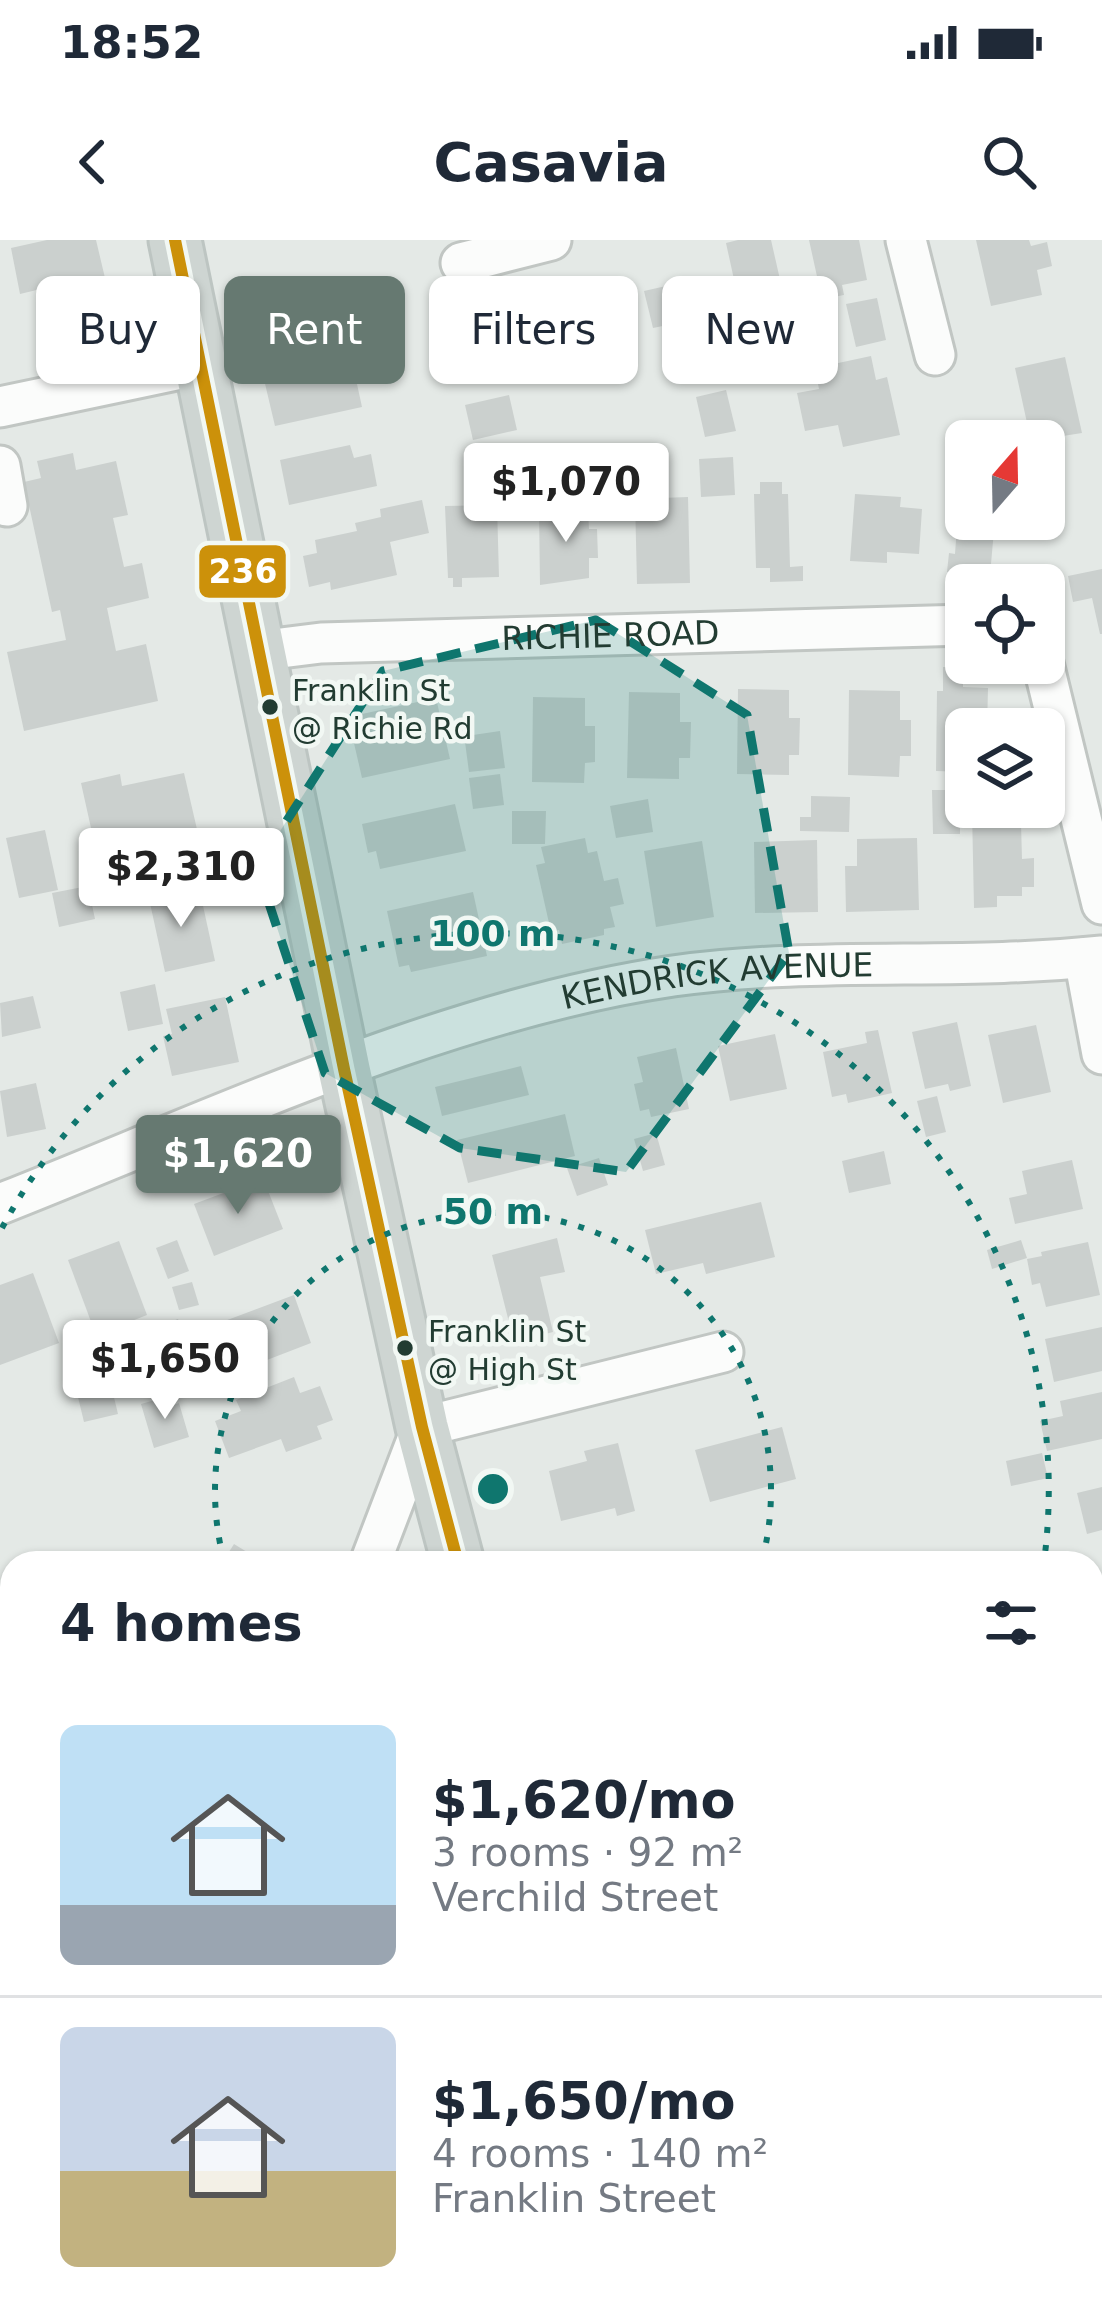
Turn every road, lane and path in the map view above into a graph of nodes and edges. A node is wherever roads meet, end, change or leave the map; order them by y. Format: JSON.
{"nodes":[{"id":1,"x":175,"y":240,"type":"edge"},
{"id":2,"x":550,"y":240,"type":"edge"},
{"id":3,"x":906,"y":240,"type":"edge"},
{"id":4,"x":461,"y":263,"type":"dead end"},
{"id":5,"x":182,"y":276,"type":"edge"},
{"id":6,"x":935,"y":355,"type":"dead end"},
{"id":7,"x":200,"y":365,"type":"edge"},
{"id":8,"x":110,"y":384,"type":"edge"},
{"id":9,"x":0,"y":407,"type":"edge"},
{"id":10,"x":0,"y":466,"type":"edge"},
{"id":11,"x":7,"y":506,"type":"dead end"},
{"id":12,"x":945,"y":626,"type":"edge"},
{"id":13,"x":257,"y":651,"type":"junction"},
{"id":14,"x":1048,"y":684,"type":"edge"},
{"id":15,"x":1102,"y":904,"type":"edge"},
{"id":16,"x":1093,"y":957,"type":"edge"},
{"id":17,"x":1102,"y":1054,"type":"edge"},
{"id":18,"x":344,"y":1069,"type":"junction"},
{"id":19,"x":0,"y":1204,"type":"edge"},
{"id":20,"x":723,"y":1352,"type":"dead end"},
{"id":21,"x":422,"y":1427,"type":"junction"},
{"id":22,"x":375,"y":1551,"type":"edge"},
{"id":23,"x":455,"y":1551,"type":"edge"}],
"edges":[{"from":1,"to":5,"type":"main road"},
{"from":2,"to":4,"type":"street"},
{"from":3,"to":6,"type":"street"},
{"from":7,"to":13,"type":"main road"},
{"from":8,"to":9,"type":"street"},
{"from":10,"to":11,"type":"street"},
{"from":12,"to":13,"type":"street","name":"RICHIE ROAD"},
{"from":13,"to":18,"type":"main road"},
{"from":14,"to":15,"type":"street"},
{"from":16,"to":17,"type":"street"},
{"from":16,"to":18,"type":"street","name":"KENDRICK AVENUE"},
{"from":18,"to":19,"type":"street","name":"KENDRICK AVENUE"},
{"from":18,"to":21,"type":"main road"},
{"from":20,"to":21,"type":"street"},
{"from":21,"to":22,"type":"street"},
{"from":21,"to":23,"type":"main road"}]}
